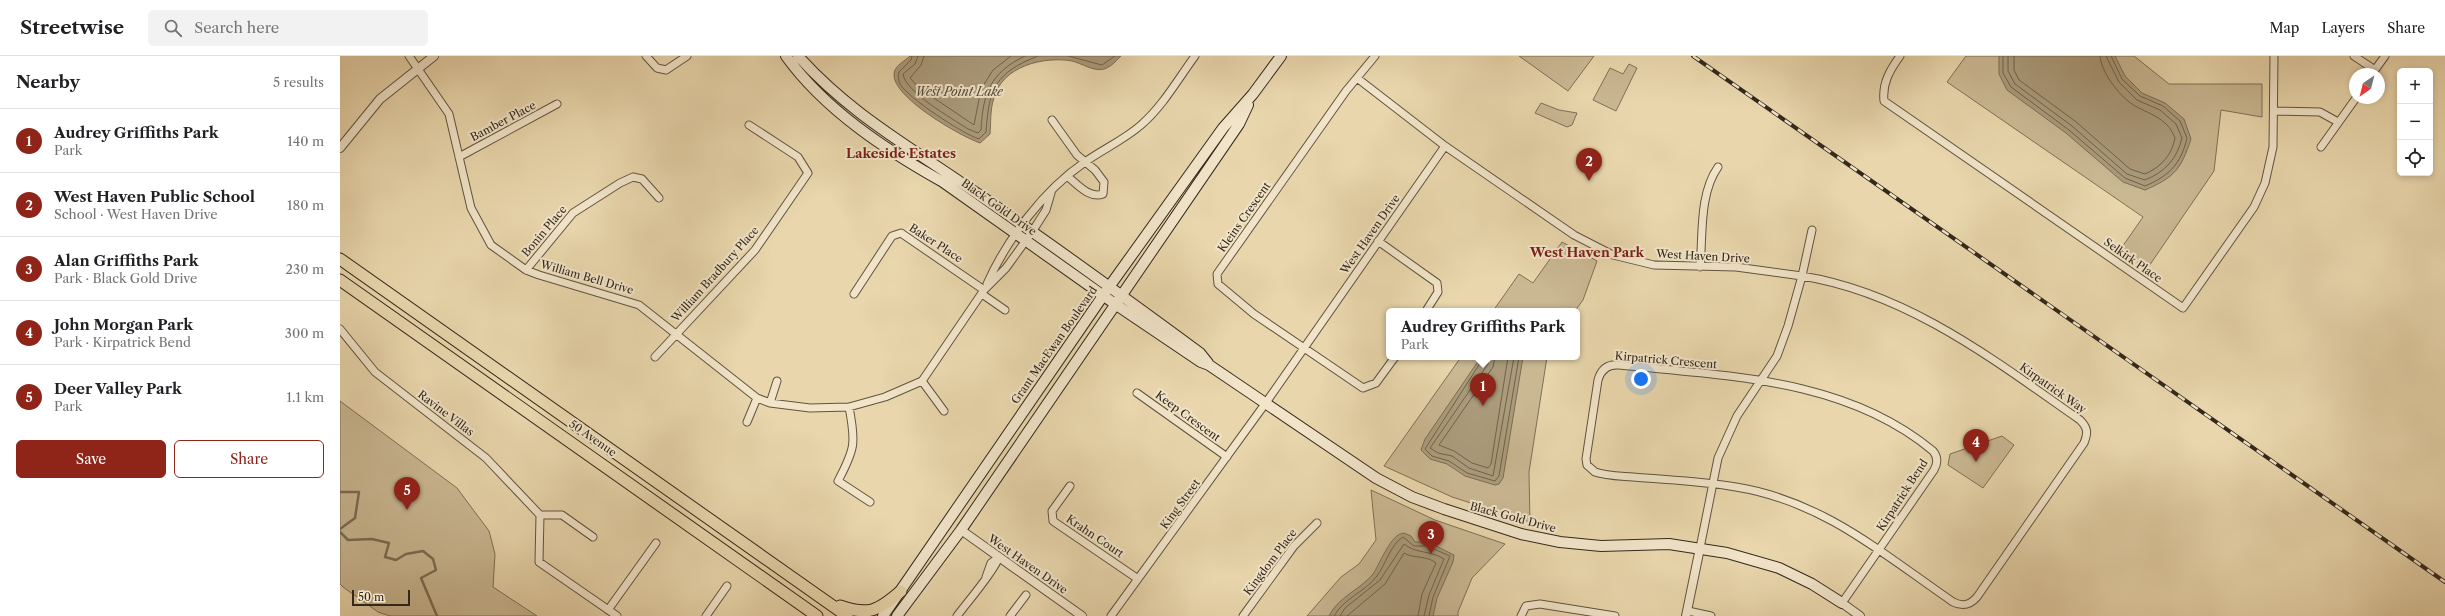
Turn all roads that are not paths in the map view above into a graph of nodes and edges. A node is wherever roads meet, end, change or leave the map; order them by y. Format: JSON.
{"nodes":[{"id":1,"x":409,"y":56,"type":"edge"},
{"id":2,"x":434,"y":56,"type":"edge"},
{"id":3,"x":646,"y":56,"type":"edge"},
{"id":4,"x":687,"y":56,"type":"edge"},
{"id":5,"x":786,"y":56,"type":"edge"},
{"id":6,"x":798,"y":56,"type":"edge"},
{"id":7,"x":1196,"y":56,"type":"edge"},
{"id":8,"x":1281,"y":56,"type":"edge"},
{"id":9,"x":1375,"y":56,"type":"edge"},
{"id":10,"x":1900,"y":56,"type":"edge"},
{"id":11,"x":2274,"y":56,"type":"edge"},
{"id":12,"x":2354,"y":56,"type":"edge"},
{"id":13,"x":2385,"y":56,"type":"edge"},
{"id":14,"x":418,"y":67,"type":"junction"},
{"id":15,"x":2369,"y":68,"type":"edge"},
{"id":16,"x":2377,"y":68,"type":"edge"},
{"id":17,"x":1357,"y":78,"type":"junction"},
{"id":18,"x":1253,"y":94,"type":"junction"},
{"id":19,"x":557,"y":104,"type":"dead end"},
{"id":20,"x":2352,"y":104,"type":"edge"},
{"id":21,"x":2274,"y":110,"type":"junction"},
{"id":22,"x":1052,"y":120,"type":"dead end"},
{"id":23,"x":2338,"y":122,"type":"junction"},
{"id":24,"x":749,"y":125,"type":"dead end"},
{"id":25,"x":1445,"y":146,"type":"junction"},
{"id":26,"x":2321,"y":147,"type":"dead end"},
{"id":27,"x":340,"y":148,"type":"edge"},
{"id":28,"x":459,"y":157,"type":"junction"},
{"id":29,"x":1084,"y":162,"type":"junction"},
{"id":30,"x":1718,"y":167,"type":"dead end"},
{"id":31,"x":1067,"y":176,"type":"junction"},
{"id":32,"x":1051,"y":193,"type":"junction"},
{"id":33,"x":659,"y":198,"type":"dead end"},
{"id":34,"x":1022,"y":225,"type":"junction"},
{"id":35,"x":1812,"y":230,"type":"dead end"},
{"id":36,"x":1032,"y":232,"type":"junction"},
{"id":37,"x":1016,"y":234,"type":"junction"},
{"id":38,"x":1025,"y":240,"type":"junction"},
{"id":39,"x":1378,"y":241,"type":"junction"},
{"id":40,"x":340,"y":259,"type":"edge"},
{"id":41,"x":1700,"y":266,"type":"junction"},
{"id":42,"x":526,"y":270,"type":"junction"},
{"id":43,"x":1802,"y":276,"type":"junction"},
{"id":44,"x":340,"y":280,"type":"edge"},
{"id":45,"x":1106,"y":291,"type":"junction"},
{"id":46,"x":983,"y":292,"type":"junction"},
{"id":47,"x":854,"y":294,"type":"dead end"},
{"id":48,"x":1118,"y":300,"type":"junction"},
{"id":49,"x":1428,"y":308,"type":"edge"},
{"id":50,"x":1005,"y":310,"type":"dead end"},
{"id":51,"x":340,"y":329,"type":"edge"},
{"id":52,"x":675,"y":335,"type":"junction"},
{"id":53,"x":1303,"y":348,"type":"junction"},
{"id":54,"x":655,"y":357,"type":"dead end"},
{"id":55,"x":1392,"y":360,"type":"edge"},
{"id":56,"x":922,"y":380,"type":"junction"},
{"id":57,"x":1763,"y":380,"type":"junction"},
{"id":58,"x":777,"y":381,"type":"dead end"},
{"id":59,"x":1137,"y":393,"type":"dead end"},
{"id":60,"x":757,"y":398,"type":"junction"},
{"id":61,"x":770,"y":403,"type":"junction"},
{"id":62,"x":1265,"y":404,"type":"junction"},
{"id":63,"x":849,"y":407,"type":"junction"},
{"id":64,"x":944,"y":411,"type":"dead end"},
{"id":65,"x":747,"y":422,"type":"dead end"},
{"id":66,"x":1227,"y":457,"type":"junction"},
{"id":67,"x":1712,"y":484,"type":"junction"},
{"id":68,"x":1070,"y":486,"type":"dead end"},
{"id":69,"x":870,"y":502,"type":"dead end"},
{"id":70,"x":540,"y":515,"type":"junction"},
{"id":71,"x":1317,"y":523,"type":"dead end"},
{"id":72,"x":961,"y":530,"type":"junction"},
{"id":73,"x":593,"y":537,"type":"dead end"},
{"id":74,"x":656,"y":543,"type":"dead end"},
{"id":75,"x":1700,"y":548,"type":"junction"},
{"id":76,"x":1879,"y":551,"type":"junction"},
{"id":77,"x":999,"y":557,"type":"junction"},
{"id":78,"x":1138,"y":579,"type":"junction"},
{"id":79,"x":727,"y":586,"type":"dead end"},
{"id":80,"x":901,"y":591,"type":"junction"},
{"id":81,"x":1026,"y":595,"type":"dead end"},
{"id":82,"x":824,"y":600,"type":"junction"},
{"id":83,"x":911,"y":600,"type":"junction"},
{"id":84,"x":1842,"y":603,"type":"junction"},
{"id":85,"x":608,"y":610,"type":"junction"},
{"id":86,"x":1687,"y":613,"type":"edge"},
{"id":87,"x":617,"y":616,"type":"edge"},
{"id":88,"x":706,"y":616,"type":"edge"},
{"id":89,"x":818,"y":616,"type":"edge"},
{"id":90,"x":847,"y":616,"type":"edge"},
{"id":91,"x":883,"y":616,"type":"edge"},
{"id":92,"x":897,"y":616,"type":"edge"},
{"id":93,"x":903,"y":616,"type":"edge"},
{"id":94,"x":958,"y":616,"type":"edge"},
{"id":95,"x":1010,"y":616,"type":"edge"},
{"id":96,"x":1082,"y":616,"type":"edge"},
{"id":97,"x":1111,"y":616,"type":"edge"},
{"id":98,"x":1242,"y":616,"type":"edge"},
{"id":99,"x":1521,"y":616,"type":"edge"},
{"id":100,"x":1615,"y":616,"type":"edge"},
{"id":101,"x":1711,"y":616,"type":"edge"},
{"id":102,"x":1860,"y":616,"type":"edge"}],
"edges":[{"from":1,"to":14,"type":"street","name":"William Bell Drive"},
{"from":2,"to":14,"type":"street"},
{"from":3,"to":4,"type":"street"},
{"from":5,"to":37,"type":"main road","name":"Black Gold Drive"},
{"from":6,"to":34,"type":"main road","name":"Black Gold Drive"},
{"from":7,"to":29,"type":"street"},
{"from":8,"to":18,"type":"main road","name":"Grant MacEwan Boulevard"},
{"from":9,"to":17,"type":"street","name":"Kleins Crescent"},
{"from":10,"to":21,"type":"street","name":"Selkirk Place"},
{"from":11,"to":21,"type":"street","name":"Selkirk Place"},
{"from":12,"to":15,"type":"street"},
{"from":13,"to":16,"type":"street"},
{"from":14,"to":27,"type":"street"},
{"from":14,"to":28,"type":"street","name":"William Bell Drive"},
{"from":17,"to":25,"type":"street"},
{"from":17,"to":53,"type":"street","name":"Kleins Crescent"},
{"from":18,"to":45,"type":"main road","name":"Grant MacEwan Boulevard"},
{"from":18,"to":48,"type":"main road","name":"Grant MacEwan Boulevard"},
{"from":19,"to":28,"type":"street","name":"Bamber Place"},
{"from":20,"to":23,"type":"street"},
{"from":21,"to":23,"type":"street"},
{"from":22,"to":29,"type":"street"},
{"from":23,"to":26,"type":"street"},
{"from":24,"to":52,"type":"street","name":"William Bradbury Place"},
{"from":25,"to":39,"type":"street","name":"West Haven Drive"},
{"from":25,"to":41,"type":"street","name":"West Haven Drive"},
{"from":28,"to":42,"type":"street","name":"William Bell Drive"},
{"from":29,"to":31,"type":"street"},
{"from":29,"to":31,"type":"street"},
{"from":30,"to":41,"type":"street"},
{"from":31,"to":32,"type":"street"},
{"from":32,"to":34,"type":"street"},
{"from":32,"to":36,"type":"street"},
{"from":33,"to":42,"type":"street","name":"Bonin Place"},
{"from":34,"to":36,"type":"main road","name":"Black Gold Drive"},
{"from":34,"to":37,"type":"street"},
{"from":35,"to":43,"type":"street"},
{"from":36,"to":38,"type":"street"},
{"from":36,"to":45,"type":"main road","name":"Black Gold Drive"},
{"from":37,"to":38,"type":"main road","name":"Black Gold Drive"},
{"from":37,"to":46,"type":"street"},
{"from":38,"to":45,"type":"main road","name":"Black Gold Drive"},
{"from":38,"to":46,"type":"street"},
{"from":39,"to":49,"type":"street"},
{"from":39,"to":53,"type":"street","name":"West Haven Drive"},
{"from":40,"to":82,"type":"main road","name":"50 Avenue"},
{"from":41,"to":43,"type":"street","name":"West Haven Drive"},
{"from":42,"to":52,"type":"street","name":"William Bell Drive"},
{"from":43,"to":57,"type":"street"},
{"from":43,"to":76,"type":"street","name":"Kirpatrick Way"},
{"from":44,"to":89,"type":"main road","name":"50 Avenue"},
{"from":45,"to":48,"type":"main road","name":"Black Gold Drive"},
{"from":45,"to":80,"type":"main road","name":"Grant MacEwan Boulevard"},
{"from":46,"to":47,"type":"street","name":"Baker Place"},
{"from":46,"to":50,"type":"street"},
{"from":46,"to":56,"type":"street"},
{"from":48,"to":62,"type":"main road","name":"Black Gold Drive"},
{"from":48,"to":72,"type":"main road","name":"Grant MacEwan Boulevard"},
{"from":51,"to":70,"type":"street","name":"Ravine Villas"},
{"from":52,"to":54,"type":"street"},
{"from":52,"to":60,"type":"street","name":"William Bell Drive"},
{"from":53,"to":55,"type":"street"},
{"from":53,"to":62,"type":"street","name":"West Haven Drive"},
{"from":56,"to":63,"type":"street","name":"William Bell Drive"},
{"from":56,"to":64,"type":"street"},
{"from":57,"to":67,"type":"street"},
{"from":57,"to":67,"type":"street","name":"Kirpatrick Crescent"},
{"from":57,"to":76,"type":"street","name":"Kirpatrick Bend"},
{"from":58,"to":61,"type":"street"},
{"from":59,"to":66,"type":"street","name":"Keep Crescent"},
{"from":60,"to":61,"type":"street","name":"William Bell Drive"},
{"from":60,"to":65,"type":"street"},
{"from":61,"to":63,"type":"street","name":"William Bell Drive"},
{"from":62,"to":66,"type":"street","name":"King Street"},
{"from":62,"to":75,"type":"main road","name":"Black Gold Drive"},
{"from":63,"to":69,"type":"street"},
{"from":66,"to":78,"type":"street","name":"King Street"},
{"from":67,"to":75,"type":"street"},
{"from":67,"to":76,"type":"street","name":"Kirpatrick Crescent"},
{"from":68,"to":78,"type":"street","name":"Krahn Court"},
{"from":70,"to":73,"type":"street"},
{"from":70,"to":85,"type":"street"},
{"from":71,"to":98,"type":"street","name":"Kingdom Place"},
{"from":72,"to":77,"type":"street","name":"West Haven Drive"},
{"from":72,"to":83,"type":"main road","name":"Grant MacEwan Boulevard"},
{"from":74,"to":85,"type":"street"},
{"from":75,"to":84,"type":"main road","name":"Black Gold Drive"},
{"from":75,"to":86,"type":"street"},
{"from":76,"to":84,"type":"street","name":"Kirpatrick Bend"},
{"from":77,"to":94,"type":"street"},
{"from":77,"to":96,"type":"street","name":"West Haven Drive"},
{"from":78,"to":97,"type":"street","name":"King Street"},
{"from":79,"to":88,"type":"street"},
{"from":80,"to":82,"type":"main road"},
{"from":80,"to":91,"type":"main road","name":"Grant MacEwan Boulevard"},
{"from":81,"to":95,"type":"street"},
{"from":82,"to":90,"type":"main road","name":"50 Avenue"},
{"from":83,"to":92,"type":"main road","name":"Grant MacEwan Boulevard"},
{"from":83,"to":93,"type":"main road"},
{"from":84,"to":102,"type":"street"},
{"from":85,"to":87,"type":"street"},
{"from":86,"to":101,"type":"street"},
{"from":99,"to":100,"type":"street"}]}
